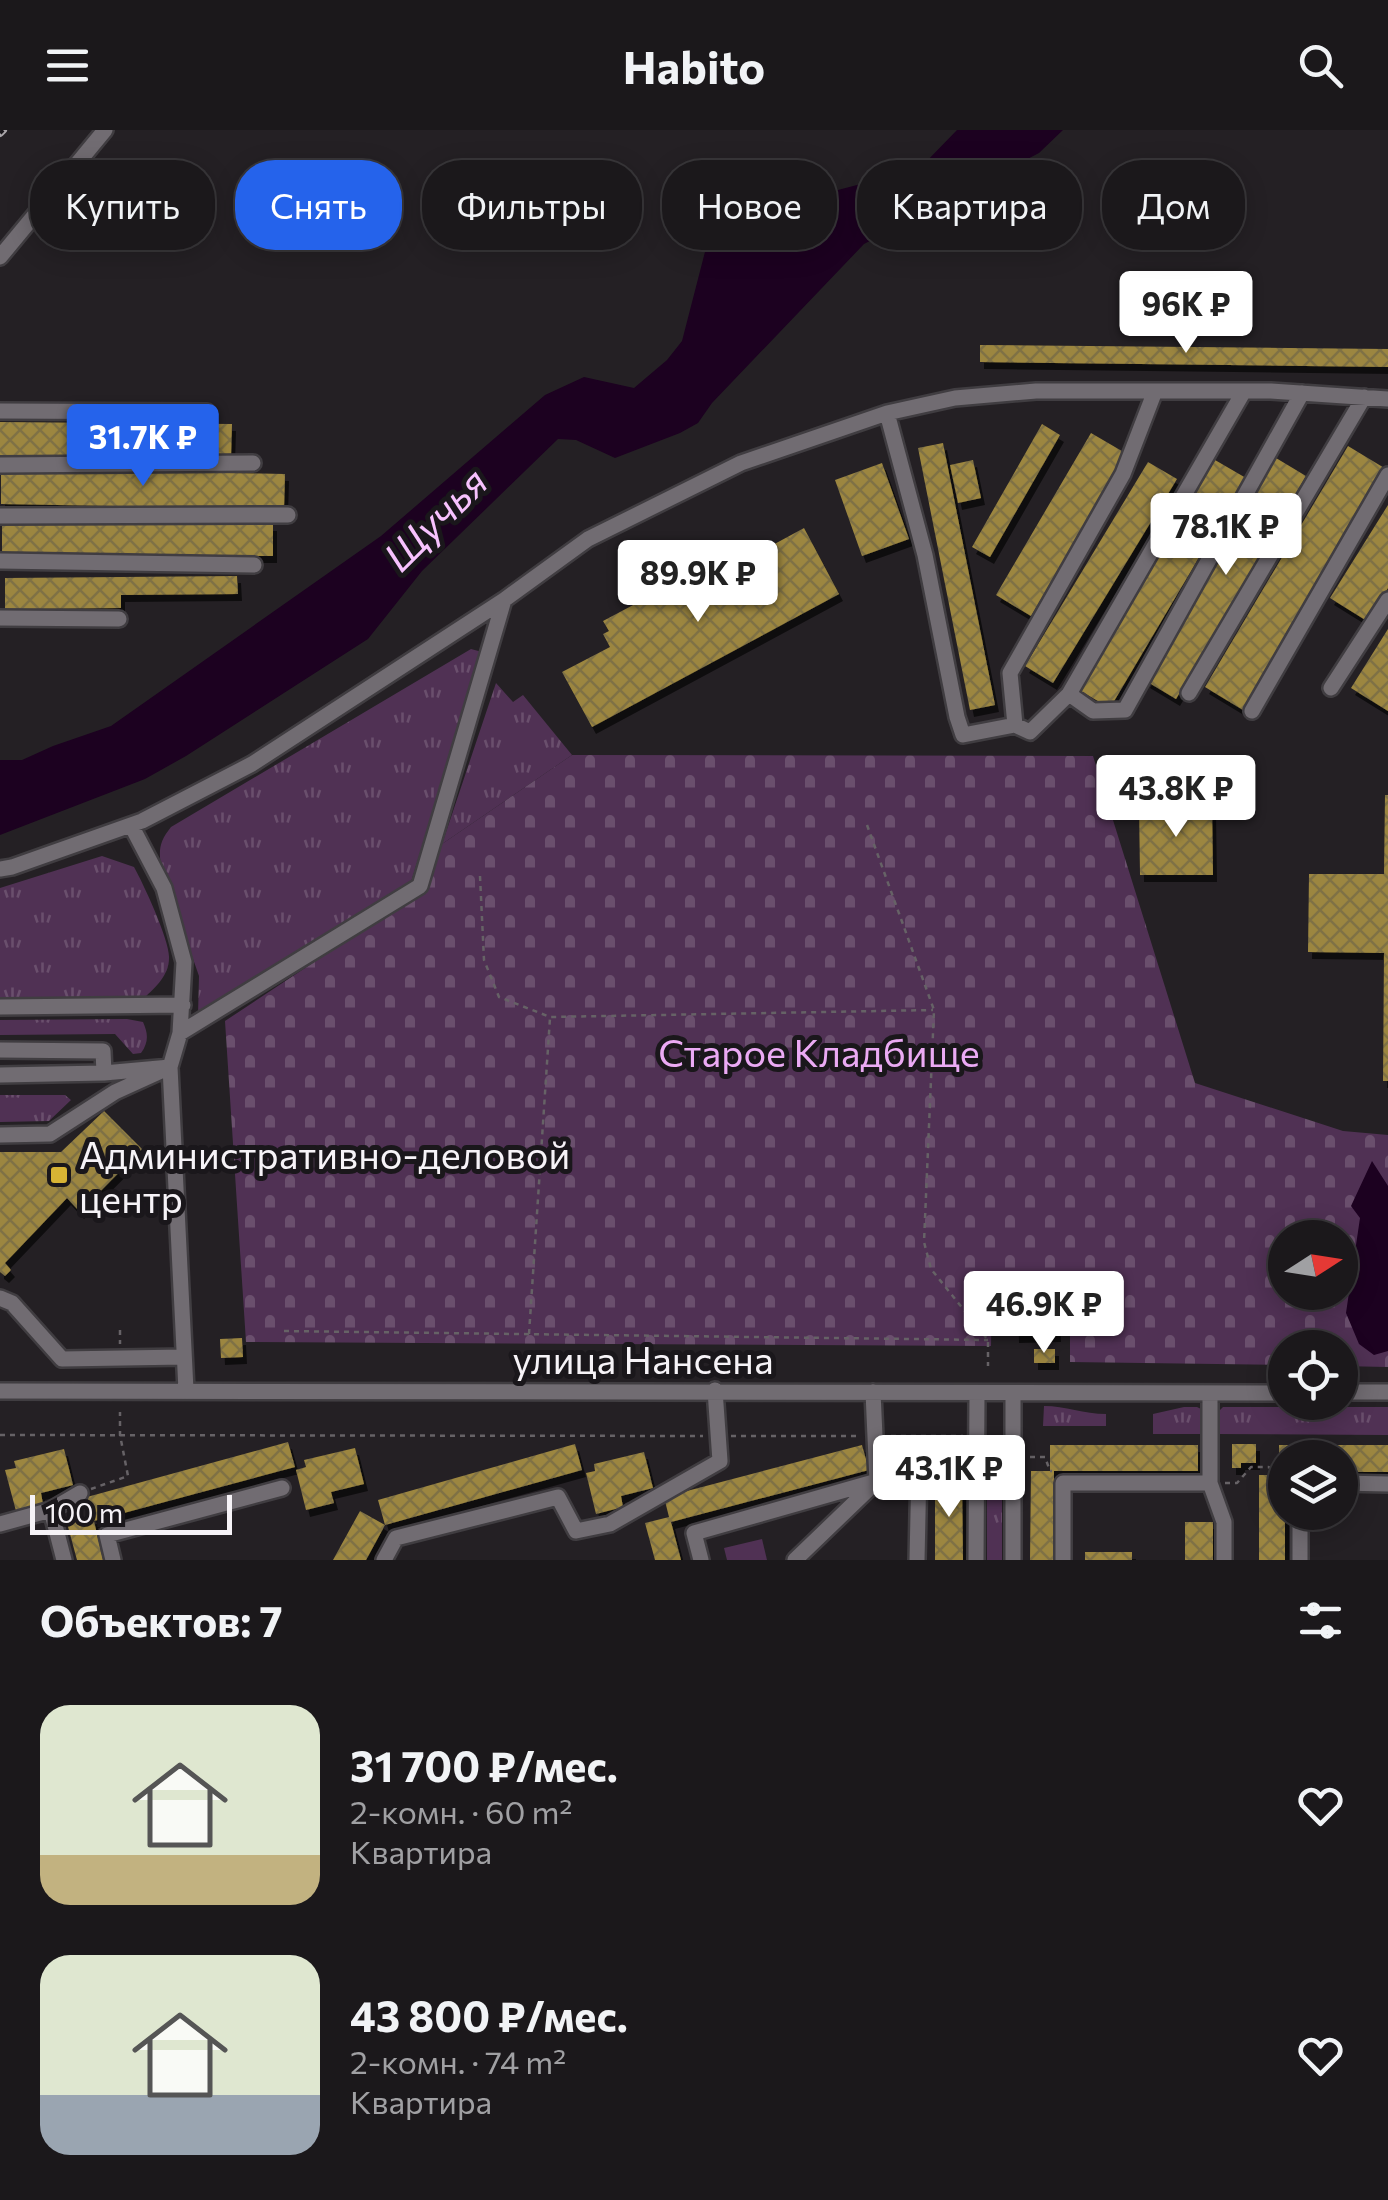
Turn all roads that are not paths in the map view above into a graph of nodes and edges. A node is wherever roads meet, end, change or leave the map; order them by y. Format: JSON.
{"nodes":[{"id":1,"x":104,"y":130,"type":"edge"},
{"id":2,"x":0,"y":257,"type":"edge"},
{"id":3,"x":1155,"y":391,"type":"junction"},
{"id":4,"x":1244,"y":391,"type":"junction"},
{"id":5,"x":1302,"y":393,"type":"junction"},
{"id":6,"x":1364,"y":397,"type":"junction"},
{"id":7,"x":1388,"y":398,"type":"edge"},
{"id":8,"x":0,"y":411,"type":"edge"},
{"id":9,"x":207,"y":412,"type":"dead end"},
{"id":10,"x":887,"y":413,"type":"junction"},
{"id":11,"x":253,"y":463,"type":"dead end"},
{"id":12,"x":0,"y":465,"type":"edge"},
{"id":13,"x":1388,"y":475,"type":"edge"},
{"id":14,"x":288,"y":515,"type":"dead end"},
{"id":15,"x":0,"y":516,"type":"edge"},
{"id":16,"x":0,"y":561,"type":"edge"},
{"id":17,"x":254,"y":565,"type":"dead end"},
{"id":18,"x":504,"y":600,"type":"junction"},
{"id":19,"x":1388,"y":600,"type":"edge"},
{"id":20,"x":0,"y":618,"type":"edge"},
{"id":21,"x":119,"y":619,"type":"dead end"},
{"id":22,"x":1332,"y":688,"type":"dead end"},
{"id":23,"x":1189,"y":693,"type":"dead end"},
{"id":24,"x":1069,"y":694,"type":"junction"},
{"id":25,"x":1252,"y":711,"type":"dead end"},
{"id":26,"x":1015,"y":725,"type":"junction"},
{"id":27,"x":131,"y":825,"type":"junction"},
{"id":28,"x":0,"y":869,"type":"edge"},
{"id":29,"x":183,"y":1004,"type":"junction"},
{"id":30,"x":0,"y":1006,"type":"edge"},
{"id":31,"x":180,"y":1033,"type":"junction"},
{"id":32,"x":0,"y":1050,"type":"edge"},
{"id":33,"x":170,"y":1067,"type":"junction"},
{"id":34,"x":104,"y":1073,"type":"junction"},
{"id":35,"x":0,"y":1075,"type":"edge"},
{"id":36,"x":0,"y":1135,"type":"edge"},
{"id":37,"x":0,"y":1298,"type":"edge"},
{"id":38,"x":184,"y":1357,"type":"junction"},
{"id":39,"x":186,"y":1390,"type":"junction"},
{"id":40,"x":714,"y":1390,"type":"junction"},
{"id":41,"x":0,"y":1391,"type":"edge"},
{"id":42,"x":873,"y":1392,"type":"junction"},
{"id":43,"x":977,"y":1392,"type":"junction"},
{"id":44,"x":1013,"y":1392,"type":"junction"},
{"id":45,"x":1210,"y":1392,"type":"junction"},
{"id":46,"x":1268,"y":1392,"type":"edge"},
{"id":47,"x":1358,"y":1392,"type":"edge"},
{"id":48,"x":1388,"y":1392,"type":"edge"},
{"id":49,"x":972,"y":1443,"type":"junction"},
{"id":50,"x":919,"y":1468,"type":"junction"},
{"id":51,"x":877,"y":1481,"type":"junction"},
{"id":52,"x":1210,"y":1483,"type":"junction"},
{"id":53,"x":1358,"y":1484,"type":"edge"},
{"id":54,"x":1388,"y":1484,"type":"edge"},
{"id":55,"x":282,"y":1488,"type":"dead end"},
{"id":56,"x":80,"y":1494,"type":"road end"},
{"id":57,"x":51,"y":1510,"type":"junction"},
{"id":58,"x":0,"y":1524,"type":"edge"},
{"id":59,"x":1300,"y":1530,"type":"edge"},
{"id":60,"x":64,"y":1560,"type":"edge"},
{"id":61,"x":113,"y":1560,"type":"edge"},
{"id":62,"x":384,"y":1560,"type":"edge"},
{"id":63,"x":701,"y":1560,"type":"edge"},
{"id":64,"x":795,"y":1560,"type":"edge"},
{"id":65,"x":917,"y":1560,"type":"edge"},
{"id":66,"x":976,"y":1560,"type":"edge"},
{"id":67,"x":1013,"y":1560,"type":"edge"},
{"id":68,"x":1063,"y":1560,"type":"edge"},
{"id":69,"x":1224,"y":1560,"type":"edge"},
{"id":70,"x":1300,"y":1560,"type":"edge"}],
"edges":[{"from":1,"to":2,"type":"street"},
{"from":3,"to":4,"type":"street"},
{"from":3,"to":10,"type":"street"},
{"from":3,"to":26,"type":"street"},
{"from":4,"to":5,"type":"street"},
{"from":4,"to":24,"type":"street"},
{"from":5,"to":6,"type":"street"},
{"from":5,"to":24,"type":"street"},
{"from":6,"to":7,"type":"street"},
{"from":6,"to":23,"type":"street"},
{"from":8,"to":9,"type":"street"},
{"from":10,"to":18,"type":"street"},
{"from":10,"to":26,"type":"street"},
{"from":11,"to":12,"type":"street"},
{"from":13,"to":25,"type":"street"},
{"from":14,"to":15,"type":"street"},
{"from":16,"to":17,"type":"street"},
{"from":18,"to":27,"type":"street"},
{"from":18,"to":31,"type":"street"},
{"from":19,"to":22,"type":"street"},
{"from":20,"to":21,"type":"street"},
{"from":24,"to":26,"type":"street"},
{"from":27,"to":28,"type":"street"},
{"from":27,"to":29,"type":"street"},
{"from":29,"to":30,"type":"street"},
{"from":29,"to":31,"type":"street"},
{"from":31,"to":33,"type":"street"},
{"from":32,"to":34,"type":"street"},
{"from":33,"to":34,"type":"street"},
{"from":33,"to":36,"type":"street"},
{"from":33,"to":38,"type":"street"},
{"from":34,"to":35,"type":"street"},
{"from":37,"to":38,"type":"street"},
{"from":38,"to":39,"type":"street"},
{"from":39,"to":40,"type":"street","name":"улица Нансена"},
{"from":39,"to":41,"type":"street","name":"улица Нансена"},
{"from":40,"to":42,"type":"street","name":"улица Нансена"},
{"from":40,"to":62,"type":"street"},
{"from":42,"to":43,"type":"street","name":"улица Нансена"},
{"from":42,"to":51,"type":"street"},
{"from":43,"to":44,"type":"street","name":"улица Нансена"},
{"from":43,"to":49,"type":"street"},
{"from":44,"to":45,"type":"street","name":"улица Нансена"},
{"from":44,"to":67,"type":"street"},
{"from":45,"to":46,"type":"street","name":"улица Нансена"},
{"from":45,"to":52,"type":"street"},
{"from":47,"to":48,"type":"street"},
{"from":49,"to":50,"type":"street"},
{"from":49,"to":66,"type":"street"},
{"from":50,"to":51,"type":"street"},
{"from":50,"to":65,"type":"street"},
{"from":51,"to":63,"type":"street"},
{"from":51,"to":64,"type":"street"},
{"from":52,"to":68,"type":"street"},
{"from":52,"to":69,"type":"street"},
{"from":53,"to":54,"type":"street"},
{"from":55,"to":61,"type":"street"},
{"from":56,"to":57,"type":"street"},
{"from":57,"to":58,"type":"street"},
{"from":57,"to":60,"type":"street"},
{"from":59,"to":70,"type":"street"}]}
